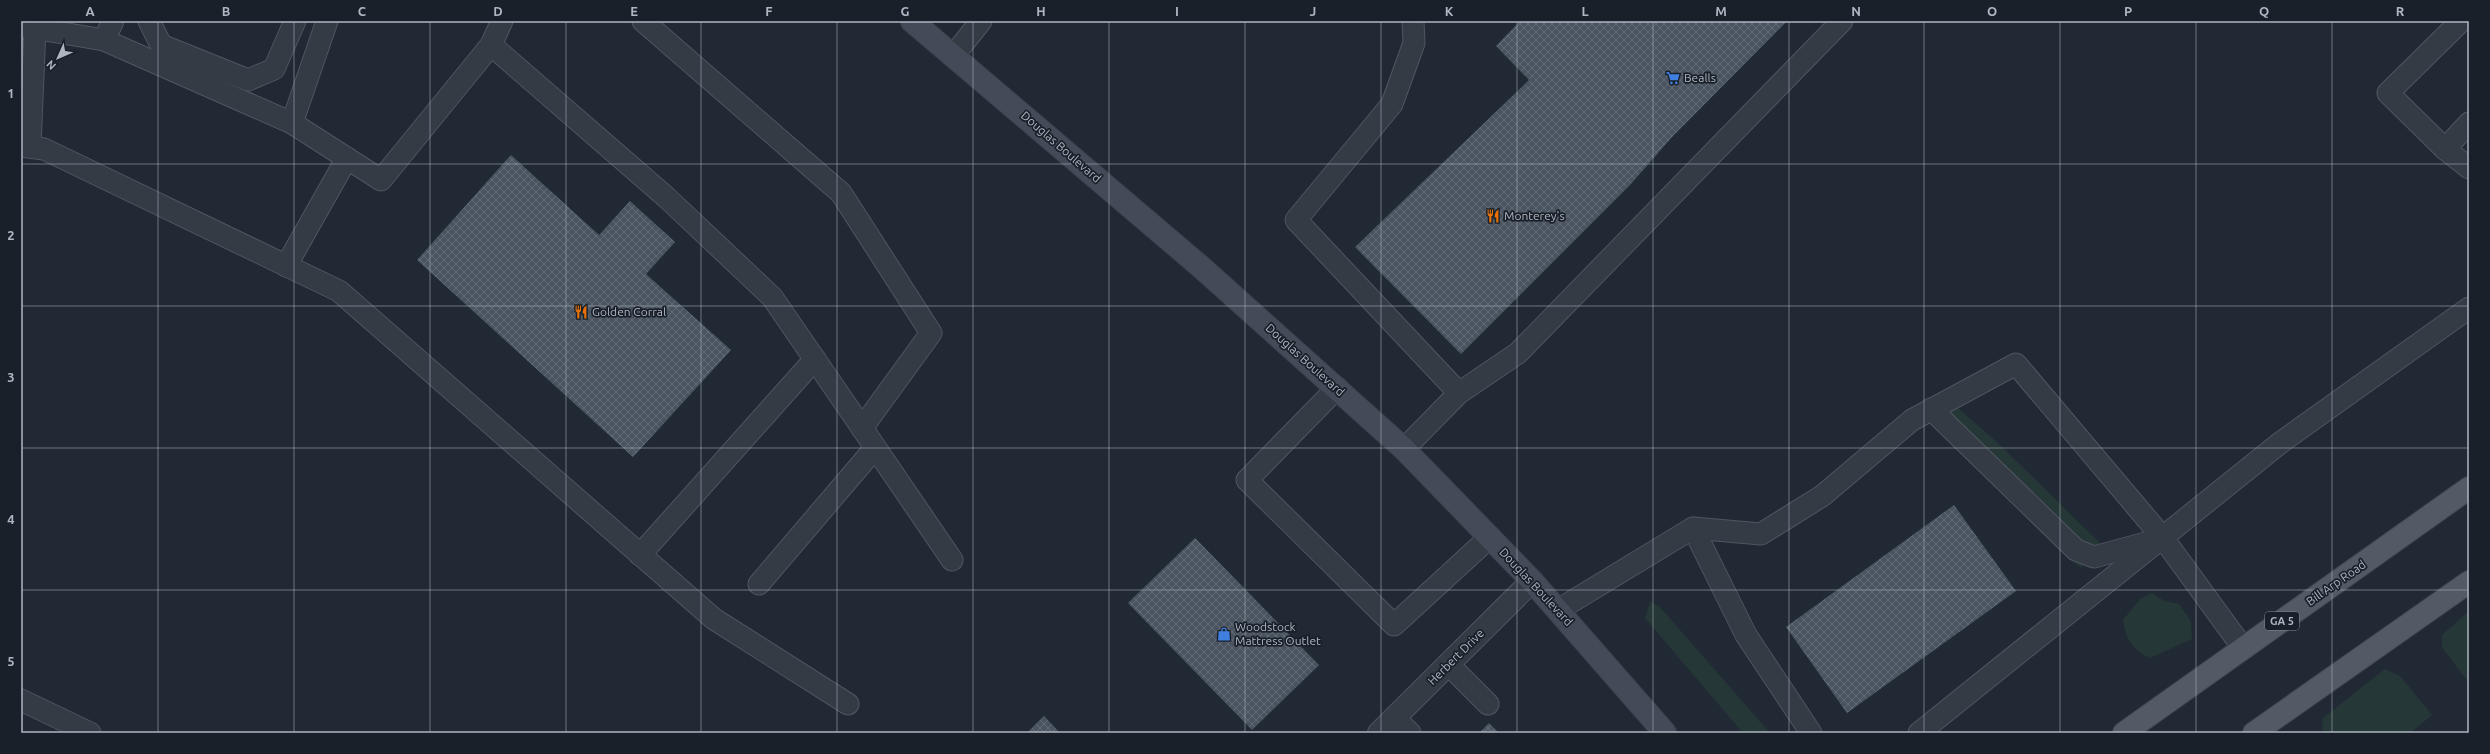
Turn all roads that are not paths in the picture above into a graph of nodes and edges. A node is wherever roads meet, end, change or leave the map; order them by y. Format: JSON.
{"nodes":[{"id":1,"x":113,"y":21,"type":"edge"},
{"id":2,"x":149,"y":21,"type":"edge"},
{"id":3,"x":295,"y":21,"type":"edge"},
{"id":4,"x":327,"y":21,"type":"edge"},
{"id":5,"x":502,"y":21,"type":"edge"},
{"id":6,"x":643,"y":21,"type":"edge"},
{"id":7,"x":912,"y":21,"type":"edge"},
{"id":8,"x":981,"y":21,"type":"edge"},
{"id":9,"x":1413,"y":21,"type":"edge"},
{"id":10,"x":1842,"y":21,"type":"edge"},
{"id":11,"x":2461,"y":21,"type":"edge"},
{"id":12,"x":28,"y":27,"type":"edge"},
{"id":13,"x":104,"y":40,"type":"junction"},
{"id":14,"x":491,"y":45,"type":"junction"},
{"id":15,"x":954,"y":56,"type":"junction"},
{"id":16,"x":292,"y":123,"type":"junction"},
{"id":17,"x":2469,"y":123,"type":"edge"},
{"id":18,"x":25,"y":147,"type":"edge"},
{"id":19,"x":2445,"y":148,"type":"junction"},
{"id":20,"x":347,"y":158,"type":"junction"},
{"id":21,"x":2469,"y":168,"type":"edge"},
{"id":22,"x":286,"y":266,"type":"junction"},
{"id":23,"x":2469,"y":308,"type":"edge"},
{"id":24,"x":815,"y":359,"type":"junction"},
{"id":25,"x":1337,"y":388,"type":"junction"},
{"id":26,"x":1459,"y":393,"type":"junction"},
{"id":27,"x":1931,"y":409,"type":"junction"},
{"id":28,"x":862,"y":428,"type":"junction"},
{"id":29,"x":875,"y":448,"type":"junction"},
{"id":30,"x":1404,"y":449,"type":"junction"},
{"id":31,"x":2469,"y":488,"type":"edge"},
{"id":32,"x":1693,"y":528,"type":"junction"},
{"id":33,"x":1490,"y":537,"type":"junction"},
{"id":34,"x":2163,"y":538,"type":"junction"},
{"id":35,"x":640,"y":555,"type":"junction"},
{"id":36,"x":952,"y":560,"type":"dead end"},
{"id":37,"x":1532,"y":581,"type":"junction"},
{"id":38,"x":2469,"y":582,"type":"edge"},
{"id":39,"x":759,"y":584,"type":"dead end"},
{"id":40,"x":1558,"y":610,"type":"junction"},
{"id":41,"x":2243,"y":648,"type":"junction"},
{"id":42,"x":1448,"y":664,"type":"junction"},
{"id":43,"x":21,"y":700,"type":"edge"},
{"id":44,"x":848,"y":704,"type":"dead end"},
{"id":45,"x":1488,"y":704,"type":"dead end"},
{"id":46,"x":1387,"y":726,"type":"edge"},
{"id":47,"x":90,"y":733,"type":"edge"},
{"id":48,"x":1410,"y":733,"type":"edge"},
{"id":49,"x":1665,"y":733,"type":"edge"},
{"id":50,"x":1811,"y":733,"type":"edge"},
{"id":51,"x":1919,"y":733,"type":"edge"},
{"id":52,"x":2124,"y":733,"type":"edge"},
{"id":53,"x":2254,"y":733,"type":"edge"}],
"edges":[{"from":1,"to":13,"type":"lane"},
{"from":2,"to":3,"type":"lane"},
{"from":4,"to":16,"type":"lane"},
{"from":5,"to":14,"type":"lane"},
{"from":6,"to":28,"type":"lane"},
{"from":7,"to":15,"type":"main road","name":"Douglas Boulevard"},
{"from":8,"to":15,"type":"lane"},
{"from":9,"to":26,"type":"lane"},
{"from":10,"to":26,"type":"lane"},
{"from":11,"to":19,"type":"lane"},
{"from":12,"to":13,"type":"lane"},
{"from":12,"to":18,"type":"lane"},
{"from":13,"to":16,"type":"lane"},
{"from":14,"to":20,"type":"lane"},
{"from":14,"to":24,"type":"lane"},
{"from":15,"to":25,"type":"main road","name":"Douglas Boulevard"},
{"from":16,"to":20,"type":"lane"},
{"from":17,"to":19,"type":"lane"},
{"from":18,"to":22,"type":"lane"},
{"from":19,"to":21,"type":"lane"},
{"from":20,"to":22,"type":"lane"},
{"from":22,"to":35,"type":"lane"},
{"from":23,"to":34,"type":"lane"},
{"from":24,"to":28,"type":"lane"},
{"from":24,"to":35,"type":"lane"},
{"from":25,"to":30,"type":"main road","name":"Douglas Boulevard"},
{"from":25,"to":33,"type":"lane"},
{"from":26,"to":30,"type":"lane"},
{"from":27,"to":32,"type":"lane"},
{"from":27,"to":34,"type":"lane"},
{"from":27,"to":34,"type":"lane"},
{"from":28,"to":29,"type":"lane"},
{"from":29,"to":36,"type":"lane"},
{"from":29,"to":39,"type":"lane"},
{"from":30,"to":33,"type":"main road","name":"Douglas Boulevard"},
{"from":31,"to":41,"type":"main road","name":"Bill Arp Road","number":"GA 5"},
{"from":32,"to":40,"type":"lane"},
{"from":32,"to":50,"type":"lane"},
{"from":33,"to":37,"type":"main road","name":"Douglas Boulevard"},
{"from":34,"to":41,"type":"lane"},
{"from":34,"to":51,"type":"lane"},
{"from":35,"to":44,"type":"lane"},
{"from":37,"to":40,"type":"main road","name":"Douglas Boulevard"},
{"from":37,"to":42,"type":"street","name":"Herbert Drive"},
{"from":38,"to":53,"type":"main road"},
{"from":40,"to":49,"type":"main road","name":"Douglas Boulevard"},
{"from":41,"to":52,"type":"main road","name":"Bill Arp Road","number":"GA 5"},
{"from":42,"to":45,"type":"lane"},
{"from":42,"to":46,"type":"street","name":"Herbert Drive"},
{"from":43,"to":47,"type":"lane"},
{"from":46,"to":48,"type":"lane"}]}
